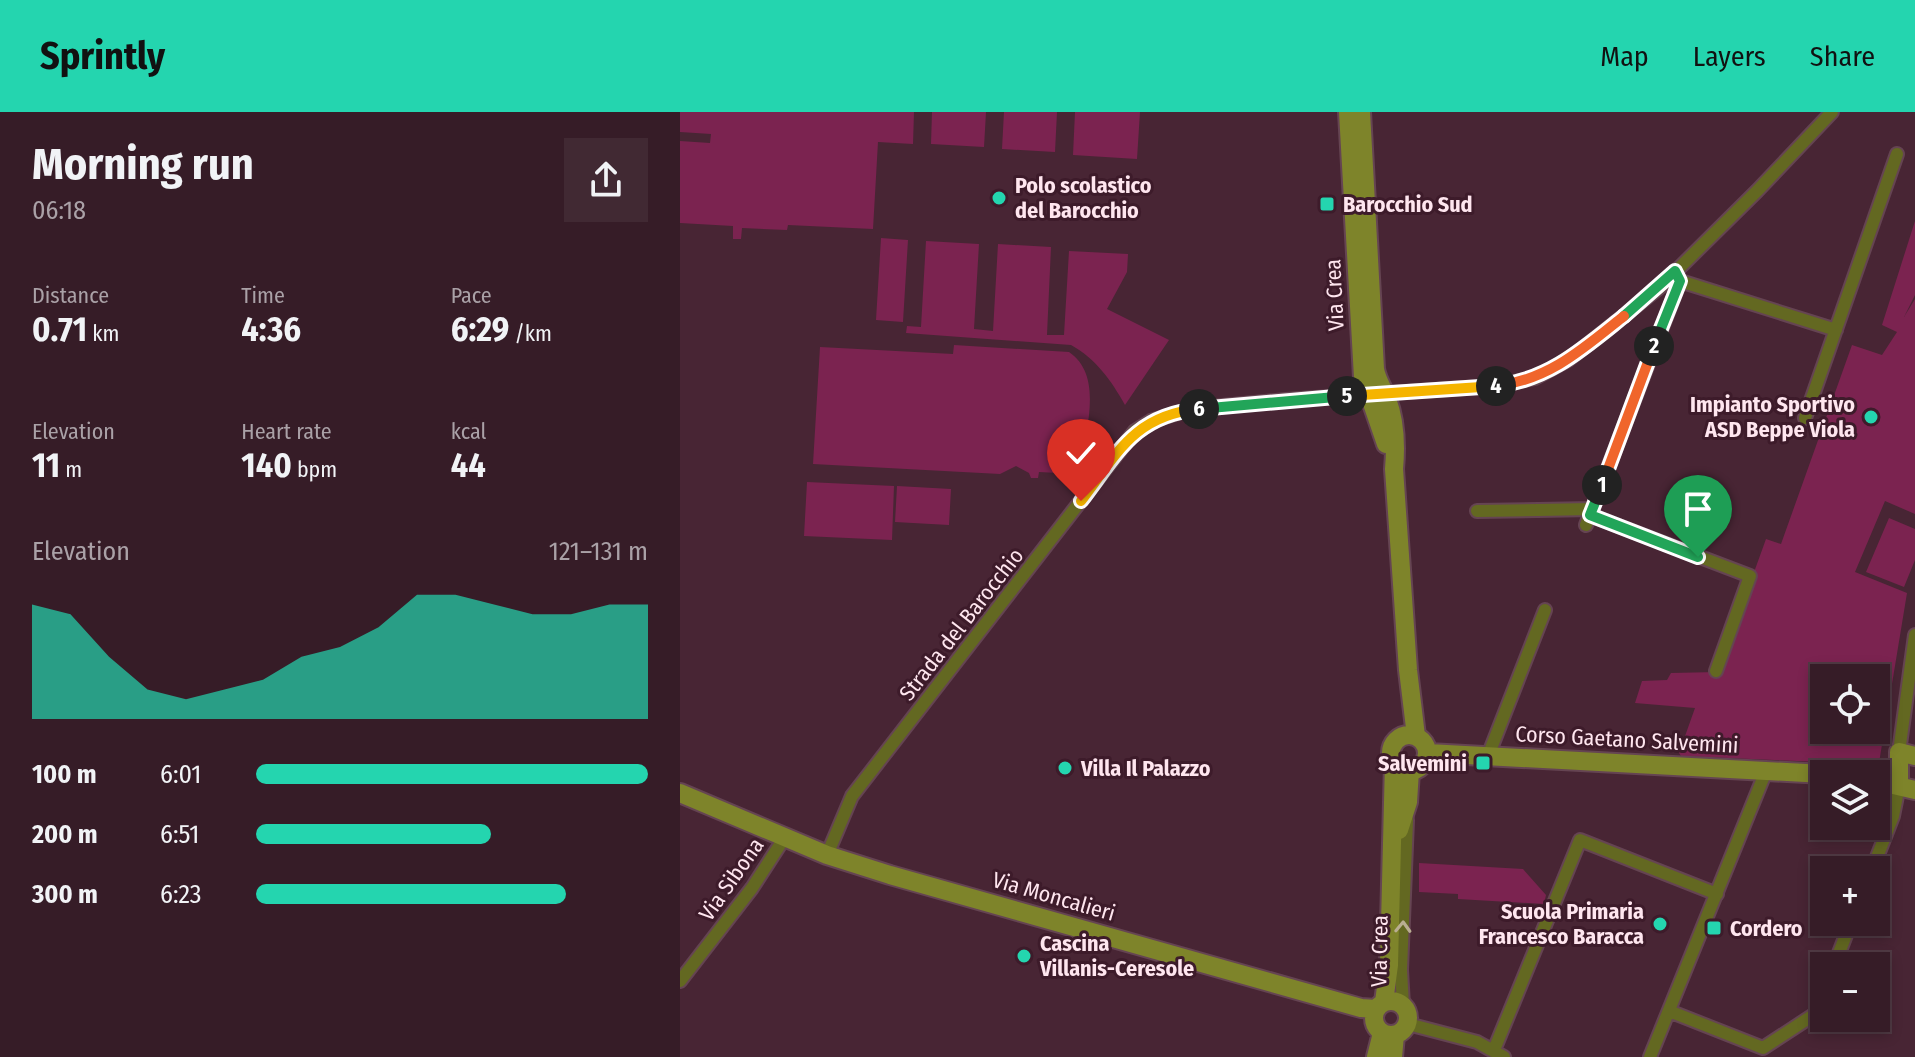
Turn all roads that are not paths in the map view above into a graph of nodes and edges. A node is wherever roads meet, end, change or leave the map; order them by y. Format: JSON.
{"nodes":[{"id":1,"x":1348,"y":112,"type":"edge"},
{"id":2,"x":1361,"y":112,"type":"edge"},
{"id":3,"x":1825,"y":112,"type":"edge"},
{"id":4,"x":1832,"y":112,"type":"edge"},
{"id":5,"x":1822,"y":125,"type":"junction"},
{"id":6,"x":1897,"y":154,"type":"dead end"},
{"id":7,"x":1678,"y":276,"type":"junction"},
{"id":8,"x":1836,"y":330,"type":"junction"},
{"id":9,"x":1377,"y":394,"type":"junction"},
{"id":10,"x":1805,"y":418,"type":"dead end"},
{"id":11,"x":1477,"y":511,"type":"dead end"},
{"id":12,"x":1589,"y":516,"type":"junction"},
{"id":13,"x":1545,"y":610,"type":"dead end"},
{"id":14,"x":1915,"y":635,"type":"edge"},
{"id":15,"x":1716,"y":671,"type":"dead end"},
{"id":16,"x":1911,"y":694,"type":"edge"},
{"id":17,"x":1409,"y":736,"type":"junction"},
{"id":18,"x":1428,"y":753,"type":"junction"},
{"id":19,"x":1907,"y":754,"type":"edge"},
{"id":20,"x":1488,"y":756,"type":"junction"},
{"id":21,"x":1402,"y":766,"type":"junction"},
{"id":22,"x":1766,"y":771,"type":"junction"},
{"id":23,"x":1810,"y":773,"type":"edge"},
{"id":24,"x":1907,"y":788,"type":"edge"},
{"id":25,"x":680,"y":793,"type":"edge"},
{"id":26,"x":1408,"y":802,"type":"junction"},
{"id":27,"x":785,"y":837,"type":"junction"},
{"id":28,"x":827,"y":855,"type":"junction"},
{"id":29,"x":1393,"y":855,"type":"junction"},
{"id":30,"x":1877,"y":856,"type":"edge"},
{"id":31,"x":1717,"y":894,"type":"junction"},
{"id":32,"x":680,"y":981,"type":"edge"},
{"id":33,"x":1669,"y":1011,"type":"junction"},
{"id":34,"x":1386,"y":1015,"type":"junction"},
{"id":35,"x":1810,"y":1017,"type":"edge"},
{"id":36,"x":1499,"y":1053,"type":"edge"},
{"id":37,"x":1376,"y":1057,"type":"edge"},
{"id":38,"x":1393,"y":1057,"type":"edge"},
{"id":39,"x":1650,"y":1057,"type":"edge"}],
"edges":[{"from":1,"to":9,"type":"street","name":"Via Crea"},
{"from":2,"to":9,"type":"street","name":"Via Crea"},
{"from":3,"to":5,"type":"street"},
{"from":4,"to":5,"type":"street","name":"Strada del Barocchio"},
{"from":5,"to":7,"type":"street","name":"Strada del Barocchio"},
{"from":6,"to":8,"type":"street"},
{"from":7,"to":8,"type":"street"},
{"from":7,"to":9,"type":"street","name":"Strada del Barocchio"},
{"from":7,"to":12,"type":"street","name":"Strada del Barocchio"},
{"from":8,"to":10,"type":"street"},
{"from":9,"to":17,"type":"street","name":"Via Crea"},
{"from":9,"to":28,"type":"street","name":"Strada del Barocchio"},
{"from":11,"to":12,"type":"street"},
{"from":12,"to":15,"type":"street"},
{"from":13,"to":20,"type":"street"},
{"from":14,"to":16,"type":"street"},
{"from":16,"to":19,"type":"street"},
{"from":17,"to":18,"type":"street"},
{"from":17,"to":21,"type":"street"},
{"from":18,"to":20,"type":"street","name":"Corso Gaetano Salvemini"},
{"from":18,"to":21,"type":"street"},
{"from":19,"to":24,"type":"street"},
{"from":20,"to":22,"type":"street","name":"Corso Gaetano Salvemini"},
{"from":21,"to":26,"type":"street","name":"Via Crea"},
{"from":21,"to":29,"type":"street","name":"Via Crea"},
{"from":22,"to":23,"type":"street","name":"Corso Gaetano Salvemini"},
{"from":22,"to":31,"type":"street"},
{"from":24,"to":30,"type":"street"},
{"from":25,"to":27,"type":"street","name":"Via Moncalieri"},
{"from":26,"to":29,"type":"street","name":"Via Crea"},
{"from":34,"to":26,"type":"street","name":"Via Crea","one_way":true},
{"from":27,"to":28,"type":"street","name":"Via Moncalieri"},
{"from":27,"to":32,"type":"street","name":"Via Sibona"},
{"from":28,"to":34,"type":"street","name":"Via Moncalieri"},
{"from":29,"to":34,"type":"street","name":"Via Crea"},
{"from":31,"to":33,"type":"street"},
{"from":31,"to":36,"type":"street"},
{"from":33,"to":35,"type":"street"},
{"from":33,"to":39,"type":"street"},
{"from":34,"to":36,"type":"street","name":"Via Moncalieri"},
{"from":34,"to":37,"type":"street","name":"Via Crea"},
{"from":34,"to":38,"type":"street","name":"Via Crea"}]}
